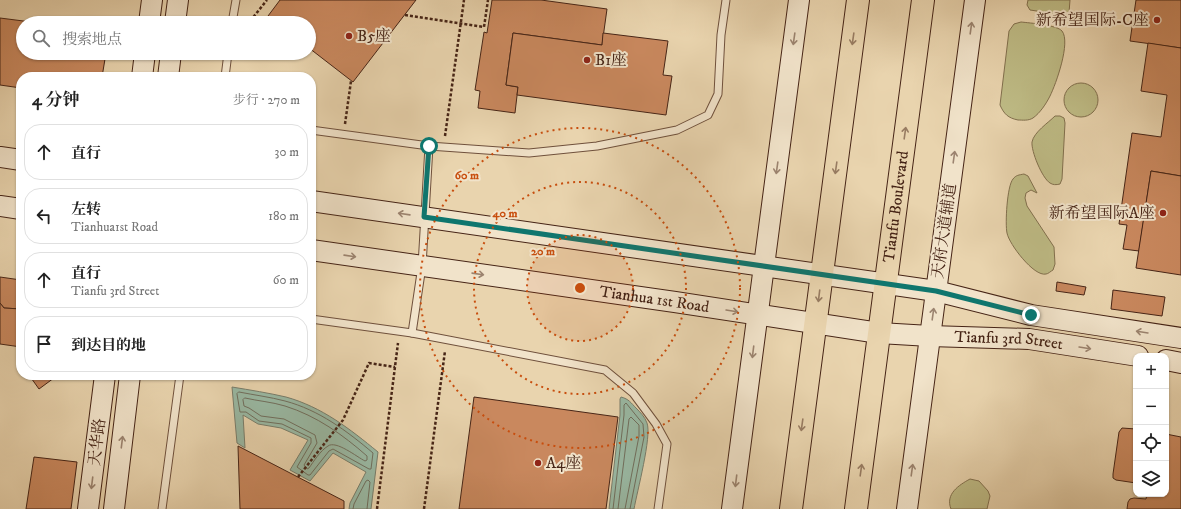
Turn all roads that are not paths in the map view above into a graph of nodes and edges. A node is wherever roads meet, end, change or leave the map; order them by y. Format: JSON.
{"nodes":[{"id":1,"x":152,"y":0,"type":"edge"},
{"id":2,"x":178,"y":0,"type":"edge"},
{"id":3,"x":236,"y":0,"type":"edge"},
{"id":4,"x":726,"y":0,"type":"edge"},
{"id":5,"x":799,"y":0,"type":"edge"},
{"id":6,"x":858,"y":0,"type":"edge"},
{"id":7,"x":923,"y":0,"type":"edge"},
{"id":8,"x":975,"y":0,"type":"edge"},
{"id":9,"x":150,"y":16,"type":"edge"},
{"id":10,"x":176,"y":16,"type":"edge"},
{"id":11,"x":234,"y":16,"type":"edge"},
{"id":12,"x":144,"y":60,"type":"edge"},
{"id":13,"x":170,"y":60,"type":"edge"},
{"id":14,"x":227,"y":60,"type":"edge"},
{"id":15,"x":143,"y":72,"type":"edge"},
{"id":16,"x":169,"y":72,"type":"edge"},
{"id":17,"x":226,"y":72,"type":"edge"},
{"id":18,"x":316,"y":131,"type":"edge"},
{"id":19,"x":429,"y":146,"type":"junction"},
{"id":20,"x":0,"y":157,"type":"edge"},
{"id":21,"x":16,"y":159,"type":"edge"},
{"id":22,"x":316,"y":202,"type":"edge"},
{"id":23,"x":0,"y":206,"type":"edge"},
{"id":24,"x":16,"y":208,"type":"edge"},
{"id":25,"x":424,"y":217,"type":"junction"},
{"id":26,"x":316,"y":251,"type":"edge"},
{"id":27,"x":422,"y":266,"type":"junction"},
{"id":28,"x":764,"y":266,"type":"junction"},
{"id":29,"x":821,"y":274,"type":"junction"},
{"id":30,"x":886,"y":283,"type":"junction"},
{"id":31,"x":936,"y":291,"type":"junction"},
{"id":32,"x":757,"y":315,"type":"junction"},
{"id":33,"x":316,"y":320,"type":"edge"},
{"id":34,"x":815,"y":323,"type":"junction"},
{"id":35,"x":412,"y":333,"type":"junction"},
{"id":36,"x":879,"y":333,"type":"junction"},
{"id":37,"x":930,"y":336,"type":"junction"},
{"id":38,"x":1181,"y":338,"type":"edge"},
{"id":39,"x":1133,"y":355,"type":"edge"},
{"id":40,"x":1169,"y":361,"type":"edge"},
{"id":41,"x":1181,"y":363,"type":"edge"},
{"id":42,"x":104,"y":380,"type":"edge"},
{"id":43,"x":129,"y":380,"type":"edge"},
{"id":44,"x":179,"y":380,"type":"edge"},
{"id":45,"x":88,"y":509,"type":"edge"},
{"id":46,"x":114,"y":509,"type":"edge"},
{"id":47,"x":162,"y":509,"type":"edge"},
{"id":48,"x":658,"y":509,"type":"edge"},
{"id":49,"x":732,"y":509,"type":"edge"},
{"id":50,"x":791,"y":509,"type":"edge"},
{"id":51,"x":856,"y":509,"type":"edge"},
{"id":52,"x":907,"y":509,"type":"edge"}],
"edges":[{"from":1,"to":9,"type":"street"},
{"from":2,"to":10,"type":"street"},
{"from":3,"to":11,"type":"lane"},
{"from":4,"to":19,"type":"lane"},
{"from":5,"to":28,"type":"street","one_way":true},
{"from":6,"to":29,"type":"main road","one_way":true},
{"from":30,"to":7,"type":"main road","name":"Tianfu Boulevard","one_way":true},
{"from":31,"to":8,"type":"street","name":"天府大道辅道","one_way":true},
{"from":12,"to":15,"type":"street"},
{"from":13,"to":16,"type":"street"},
{"from":14,"to":17,"type":"lane"},
{"from":18,"to":19,"type":"lane"},
{"from":19,"to":25,"type":"lane"},
{"from":20,"to":21,"type":"street"},
{"from":25,"to":22,"type":"street","name":"Tianfu 3rd Street","one_way":true},
{"from":23,"to":24,"type":"street"},
{"from":25,"to":27,"type":"lane"},
{"from":25,"to":28,"type":"street","name":"Tianfu 3rd Street"},
{"from":26,"to":27,"type":"street","name":"Tianhua 1st Road","one_way":true},
{"from":27,"to":32,"type":"street","name":"Tianhua 1st Road","one_way":true},
{"from":27,"to":35,"type":"lane"},
{"from":28,"to":29,"type":"street","name":"Tianfu 3rd Street"},
{"from":28,"to":32,"type":"street"},
{"from":29,"to":30,"type":"street","name":"Tianfu 3rd Street"},
{"from":29,"to":34,"type":"main road","one_way":true},
{"from":30,"to":31,"type":"street","name":"Tianfu 3rd Street"},
{"from":30,"to":36,"type":"main road","name":"Tianfu Boulevard"},
{"from":37,"to":31,"type":"street","name":"天府大道辅道","one_way":true},
{"from":38,"to":31,"type":"street","name":"Tianfu 3rd Street","one_way":true},
{"from":32,"to":34,"type":"street","name":"Tianhua 1st Road"},
{"from":32,"to":49,"type":"street","one_way":true},
{"from":33,"to":35,"type":"lane"},
{"from":34,"to":36,"type":"street","name":"Tianhua 1st Road"},
{"from":34,"to":50,"type":"main road","one_way":true},
{"from":35,"to":48,"type":"lane"},
{"from":36,"to":37,"type":"street","name":"Tianfu 3rd Street"},
{"from":51,"to":36,"type":"main road","name":"Tianfu Boulevard","one_way":true},
{"from":37,"to":39,"type":"street","name":"Tianfu 3rd Street","one_way":true},
{"from":52,"to":37,"type":"street","name":"天府大道辅道","one_way":true},
{"from":40,"to":41,"type":"street"},
{"from":42,"to":45,"type":"street","name":"天华路","one_way":true},
{"from":46,"to":43,"type":"street","name":"天华路","one_way":true},
{"from":44,"to":47,"type":"lane"}]}
